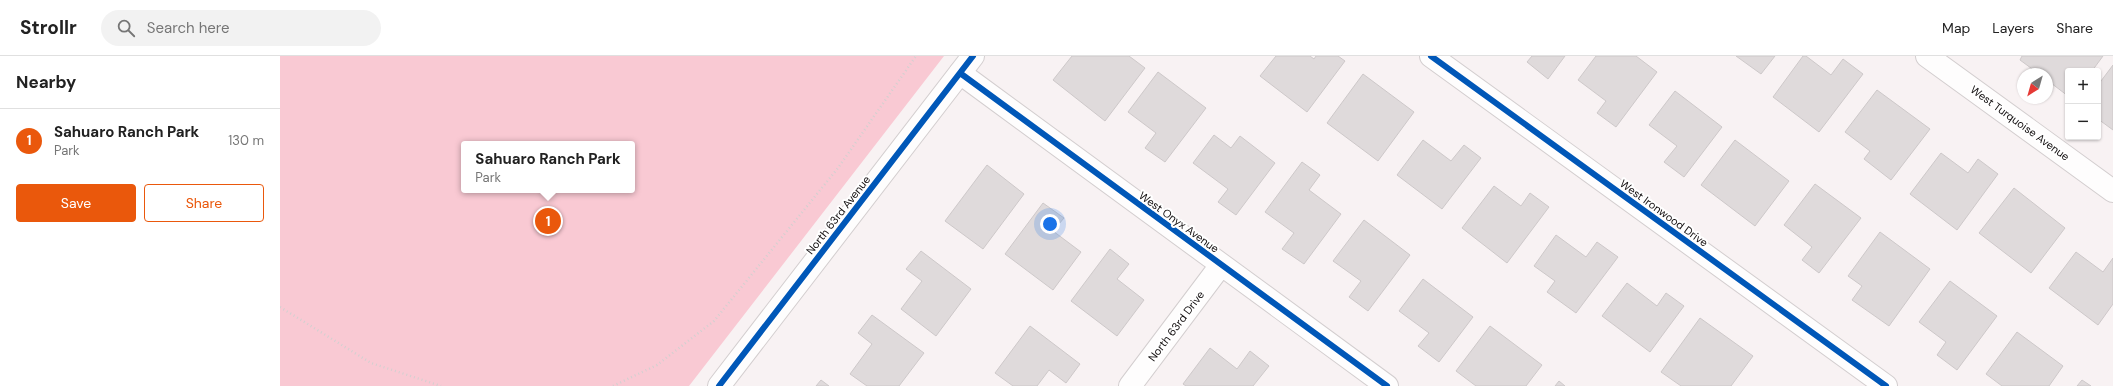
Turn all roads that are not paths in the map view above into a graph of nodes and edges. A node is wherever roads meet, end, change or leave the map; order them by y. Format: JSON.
{"nodes":[{"id":1,"x":973,"y":56,"type":"edge"},
{"id":2,"x":1431,"y":56,"type":"edge"},
{"id":3,"x":1927,"y":56,"type":"edge"},
{"id":4,"x":960,"y":73,"type":"junction"},
{"id":5,"x":2113,"y":191,"type":"edge"},
{"id":6,"x":1222,"y":265,"type":"junction"},
{"id":7,"x":720,"y":386,"type":"edge"},
{"id":8,"x":1130,"y":386,"type":"edge"},
{"id":9,"x":1387,"y":386,"type":"edge"},
{"id":10,"x":1886,"y":386,"type":"edge"}],
"edges":[{"from":1,"to":4,"type":"street","name":"North 63rd Avenue"},
{"from":2,"to":10,"type":"street","name":"West Ironwood Drive"},
{"from":3,"to":5,"type":"street","name":"West Turquoise Avenue"},
{"from":4,"to":6,"type":"street","name":"West Onyx Avenue"},
{"from":4,"to":7,"type":"street","name":"North 63rd Avenue"},
{"from":6,"to":8,"type":"street","name":"North 63rd Drive"},
{"from":6,"to":9,"type":"street","name":"West Onyx Avenue"}]}
